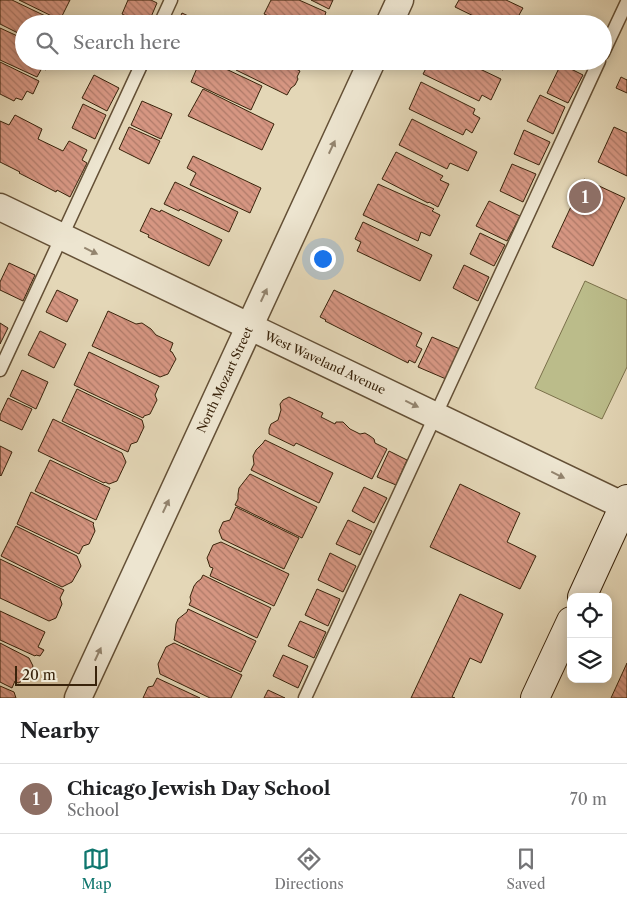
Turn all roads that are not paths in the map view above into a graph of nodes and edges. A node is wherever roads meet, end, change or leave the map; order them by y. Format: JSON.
{"nodes":[{"id":1,"x":171,"y":0,"type":"edge"},
{"id":2,"x":400,"y":0,"type":"edge"},
{"id":3,"x":627,"y":2,"type":"edge"},
{"id":4,"x":164,"y":15,"type":"edge"},
{"id":5,"x":393,"y":15,"type":"edge"},
{"id":6,"x":612,"y":34,"type":"edge"},
{"id":7,"x":139,"y":70,"type":"edge"},
{"id":8,"x":368,"y":70,"type":"edge"},
{"id":9,"x":595,"y":70,"type":"edge"},
{"id":10,"x":0,"y":207,"type":"edge"},
{"id":11,"x":62,"y":237,"type":"junction"},
{"id":12,"x":249,"y":327,"type":"junction"},
{"id":13,"x":0,"y":370,"type":"edge"},
{"id":14,"x":436,"y":416,"type":"junction"},
{"id":15,"x":625,"y":502,"type":"edge"},
{"id":16,"x":584,"y":593,"type":"edge"},
{"id":17,"x":567,"y":630,"type":"edge"},
{"id":18,"x":78,"y":698,"type":"edge"},
{"id":19,"x":305,"y":698,"type":"edge"},
{"id":20,"x":535,"y":698,"type":"edge"}],
"edges":[{"from":1,"to":4,"type":"lane"},
{"from":2,"to":5,"type":"street"},
{"from":3,"to":6,"type":"lane"},
{"from":7,"to":11,"type":"lane"},
{"from":12,"to":8,"type":"street","name":"North Mozart Street","one_way":true},
{"from":9,"to":14,"type":"lane"},
{"from":10,"to":11,"type":"street","name":"West Waveland Avenue"},
{"from":11,"to":12,"type":"street","name":"West Waveland Avenue","one_way":true},
{"from":11,"to":13,"type":"lane"},
{"from":12,"to":14,"type":"street","name":"West Waveland Avenue","one_way":true},
{"from":18,"to":12,"type":"street","name":"North Mozart Street","one_way":true},
{"from":14,"to":15,"type":"street","name":"West Waveland Avenue","one_way":true},
{"from":14,"to":19,"type":"lane"},
{"from":15,"to":16,"type":"street"},
{"from":17,"to":20,"type":"street"}]}
